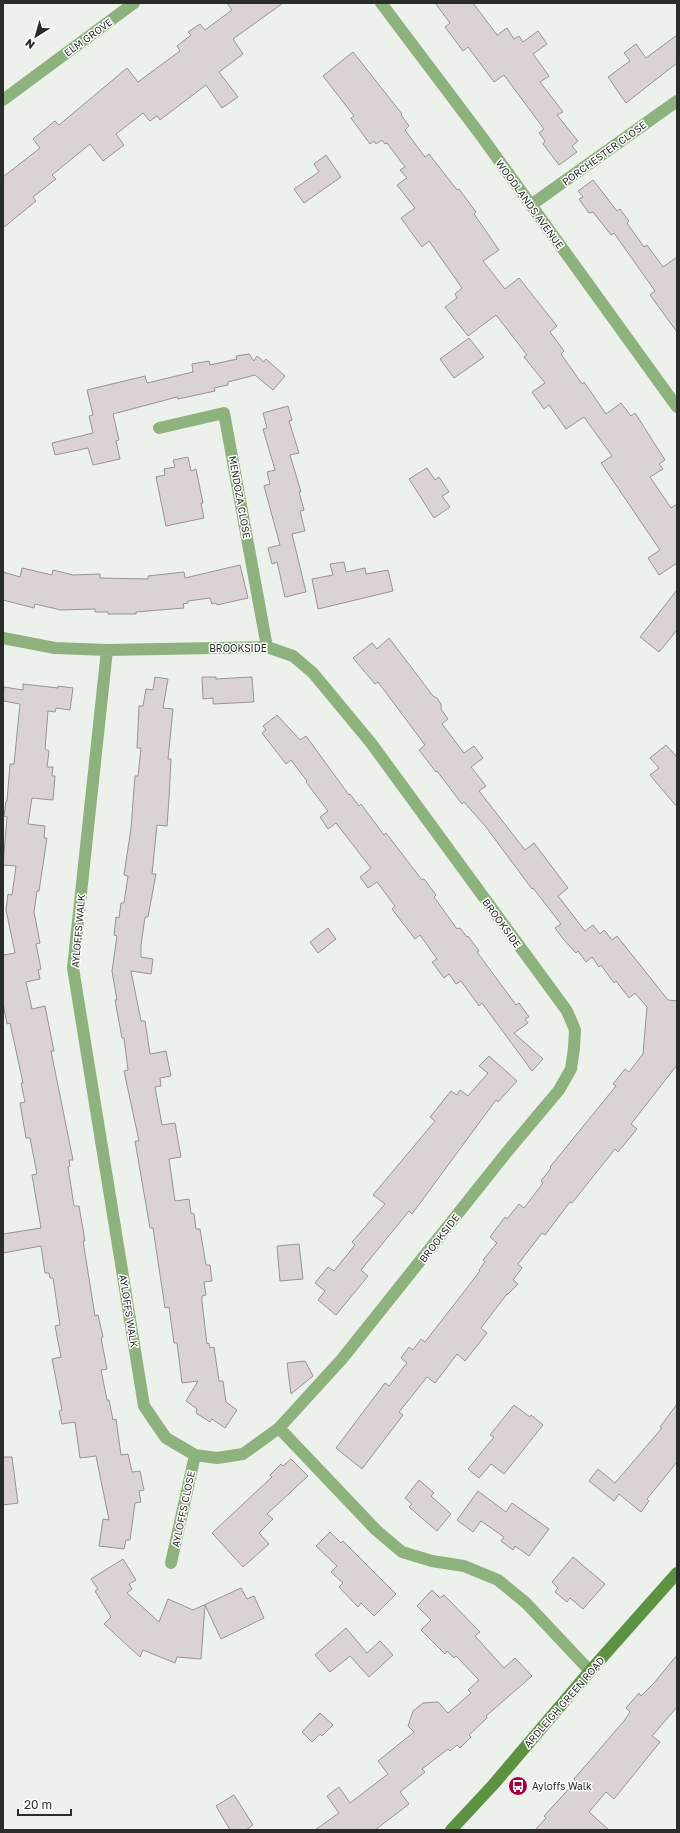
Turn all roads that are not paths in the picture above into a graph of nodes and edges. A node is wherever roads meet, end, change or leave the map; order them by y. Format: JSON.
{"nodes":[{"id":1,"x":134,"y":3,"type":"edge"},
{"id":2,"x":381,"y":3,"type":"edge"},
{"id":3,"x":3,"y":100,"type":"edge"},
{"id":4,"x":677,"y":101,"type":"edge"},
{"id":5,"x":532,"y":205,"type":"junction"},
{"id":6,"x":677,"y":406,"type":"edge"},
{"id":7,"x":159,"y":428,"type":"dead end"},
{"id":8,"x":3,"y":638,"type":"edge"},
{"id":9,"x":267,"y":647,"type":"junction"},
{"id":10,"x":107,"y":650,"type":"junction"},
{"id":11,"x":279,"y":1428,"type":"junction"},
{"id":12,"x":195,"y":1455,"type":"junction"},
{"id":13,"x":171,"y":1563,"type":"dead end"},
{"id":14,"x":677,"y":1573,"type":"edge"},
{"id":15,"x":590,"y":1671,"type":"junction"},
{"id":16,"x":450,"y":1830,"type":"edge"}],
"edges":[{"from":1,"to":3,"type":"street","name":"ELM GROVE"},
{"from":2,"to":5,"type":"street","name":"WOODLANDS AVENUE"},
{"from":4,"to":5,"type":"street","name":"PORCHESTER CLOSE"},
{"from":5,"to":6,"type":"street","name":"WOODLANDS AVENUE"},
{"from":7,"to":9,"type":"street","name":"MENDOZA CLOSE"},
{"from":8,"to":10,"type":"street","name":"BROOKSIDE"},
{"from":9,"to":10,"type":"street","name":"BROOKSIDE"},
{"from":9,"to":11,"type":"street","name":"BROOKSIDE"},
{"from":10,"to":12,"type":"street","name":"AYLOFFS WALK"},
{"from":11,"to":12,"type":"street","name":"AYLOFFS WALK"},
{"from":11,"to":15,"type":"street"},
{"from":12,"to":13,"type":"street","name":"AYLOFFS CLOSE"},
{"from":14,"to":15,"type":"street","name":"ARDLEIGH GREEN ROAD"},
{"from":15,"to":16,"type":"street","name":"ARDLEIGH GREEN ROAD"}]}
